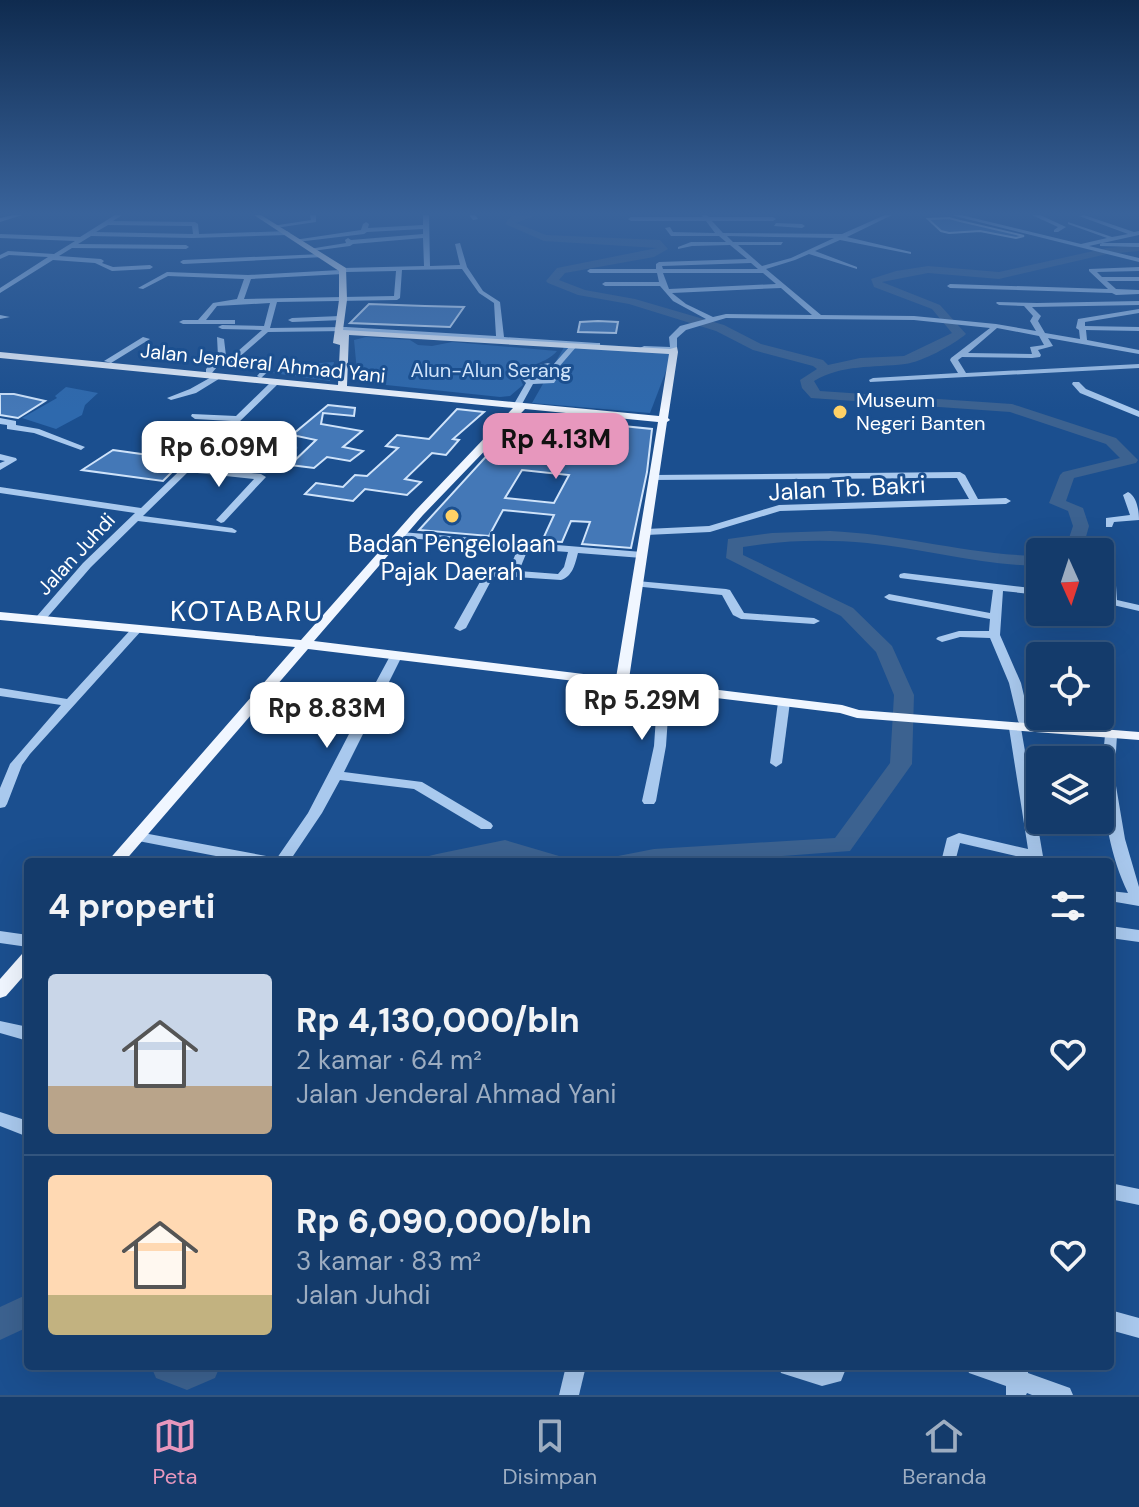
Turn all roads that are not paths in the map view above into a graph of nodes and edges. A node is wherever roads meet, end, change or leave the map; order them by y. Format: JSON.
{"nodes":[{"id":1,"x":18,"y":280,"type":"edge"},
{"id":2,"x":156,"y":280,"type":"edge"},
{"id":3,"x":247,"y":280,"type":"edge"},
{"id":4,"x":343,"y":280,"type":"edge"},
{"id":5,"x":399,"y":280,"type":"edge"},
{"id":6,"x":473,"y":280,"type":"edge"},
{"id":7,"x":663,"y":280,"type":"edge"},
{"id":8,"x":775,"y":280,"type":"edge"},
{"id":9,"x":1102,"y":280,"type":"edge"},
{"id":10,"x":606,"y":282,"type":"dead end"},
{"id":11,"x":665,"y":285,"type":"junction"},
{"id":12,"x":782,"y":286,"type":"junction"},
{"id":13,"x":950,"y":286,"type":"dead end"},
{"id":14,"x":141,"y":288,"type":"dead end"},
{"id":15,"x":0,"y":291,"type":"edge"},
{"id":16,"x":1139,"y":292,"type":"edge"},
{"id":17,"x":1116,"y":293,"type":"junction"},
{"id":18,"x":274,"y":300,"type":"junction"},
{"id":19,"x":343,"y":300,"type":"junction"},
{"id":20,"x":240,"y":301,"type":"junction"},
{"id":21,"x":999,"y":303,"type":"dead end"},
{"id":22,"x":1026,"y":304,"type":"junction"},
{"id":23,"x":1077,"y":304,"type":"junction"},
{"id":24,"x":1137,"y":306,"type":"edge"},
{"id":25,"x":818,"y":316,"type":"junction"},
{"id":26,"x":1090,"y":318,"type":"junction"},
{"id":27,"x":292,"y":320,"type":"dead end"},
{"id":28,"x":708,"y":320,"type":"junction"},
{"id":29,"x":183,"y":322,"type":"dead end"},
{"id":30,"x":200,"y":322,"type":"junction"},
{"id":31,"x":232,"y":322,"type":"dead end"},
{"id":32,"x":339,"y":324,"type":"junction"},
{"id":33,"x":996,"y":326,"type":"junction"},
{"id":34,"x":221,"y":327,"type":"dead end"},
{"id":35,"x":1080,"y":328,"type":"junction"},
{"id":36,"x":266,"y":329,"type":"junction"},
{"id":37,"x":1139,"y":329,"type":"edge"},
{"id":38,"x":396,"y":333,"type":"junction"},
{"id":39,"x":1041,"y":333,"type":"junction"},
{"id":40,"x":496,"y":338,"type":"junction"},
{"id":41,"x":146,"y":339,"type":"dead end"},
{"id":42,"x":220,"y":339,"type":"dead end"},
{"id":43,"x":1084,"y":342,"type":"junction"},
{"id":44,"x":570,"y":345,"type":"junction"},
{"id":45,"x":674,"y":351,"type":"junction"},
{"id":46,"x":0,"y":352,"type":"edge"},
{"id":47,"x":340,"y":352,"type":"junction"},
{"id":48,"x":1139,"y":352,"type":"edge"},
{"id":49,"x":961,"y":355,"type":"junction"},
{"id":50,"x":108,"y":361,"type":"junction"},
{"id":51,"x":552,"y":366,"type":"junction"},
{"id":52,"x":1139,"y":366,"type":"edge"},
{"id":53,"x":186,"y":371,"type":"junction"},
{"id":54,"x":213,"y":374,"type":"junction"},
{"id":55,"x":963,"y":375,"type":"junction"},
{"id":56,"x":261,"y":376,"type":"junction"},
{"id":57,"x":873,"y":380,"type":"dead end"},
{"id":58,"x":530,"y":382,"type":"junction"},
{"id":59,"x":275,"y":383,"type":"junction"},
{"id":60,"x":541,"y":384,"type":"junction"},
{"id":61,"x":1076,"y":384,"type":"dead end"},
{"id":62,"x":340,"y":386,"type":"junction"},
{"id":63,"x":171,"y":398,"type":"dead end"},
{"id":64,"x":522,"y":406,"type":"junction"},
{"id":65,"x":1139,"y":414,"type":"edge"},
{"id":66,"x":195,"y":416,"type":"dead end"},
{"id":67,"x":237,"y":419,"type":"junction"},
{"id":68,"x":665,"y":420,"type":"junction"},
{"id":69,"x":0,"y":421,"type":"edge"},
{"id":70,"x":81,"y":447,"type":"dead end"},
{"id":71,"x":0,"y":457,"type":"edge"},
{"id":72,"x":0,"y":467,"type":"edge"},
{"id":73,"x":186,"y":469,"type":"junction"},
{"id":74,"x":653,"y":478,"type":"junction"},
{"id":75,"x":0,"y":490,"type":"edge"},
{"id":76,"x":1128,"y":495,"type":"dead end"},
{"id":77,"x":1006,"y":501,"type":"dead end"},
{"id":78,"x":975,"y":502,"type":"junction"},
{"id":79,"x":139,"y":514,"type":"junction"},
{"id":80,"x":1138,"y":517,"type":"edge"},
{"id":81,"x":221,"y":520,"type":"dead end"},
{"id":82,"x":1109,"y":525,"type":"dead end"},
{"id":83,"x":232,"y":531,"type":"dead end"},
{"id":84,"x":646,"y":532,"type":"junction"},
{"id":85,"x":401,"y":535,"type":"junction"},
{"id":86,"x":524,"y":545,"type":"junction"},
{"id":87,"x":574,"y":549,"type":"junction"},
{"id":88,"x":642,"y":555,"type":"junction"},
{"id":89,"x":513,"y":574,"type":"junction"},
{"id":90,"x":904,"y":576,"type":"dead end"},
{"id":91,"x":637,"y":584,"type":"junction"},
{"id":92,"x":998,"y":588,"type":"junction"},
{"id":93,"x":1026,"y":591,"type":"edge"},
{"id":94,"x":889,"y":597,"type":"dead end"},
{"id":95,"x":1114,"y":602,"type":"edge"},
{"id":96,"x":1139,"y":608,"type":"edge"},
{"id":97,"x":0,"y":616,"type":"edge"},
{"id":98,"x":997,"y":617,"type":"junction"},
{"id":99,"x":41,"y":618,"type":"junction"},
{"id":100,"x":814,"y":621,"type":"dead end"},
{"id":101,"x":138,"y":628,"type":"junction"},
{"id":102,"x":460,"y":628,"type":"dead end"},
{"id":103,"x":994,"y":635,"type":"junction"},
{"id":104,"x":942,"y":639,"type":"dead end"},
{"id":105,"x":303,"y":644,"type":"junction"},
{"id":106,"x":396,"y":656,"type":"junction"},
{"id":107,"x":622,"y":681,"type":"junction"},
{"id":108,"x":664,"y":687,"type":"junction"},
{"id":109,"x":0,"y":692,"type":"edge"},
{"id":110,"x":784,"y":702,"type":"junction"},
{"id":111,"x":70,"y":703,"type":"junction"},
{"id":112,"x":1019,"y":725,"type":"junction"},
{"id":113,"x":1139,"y":727,"type":"edge"},
{"id":114,"x":1111,"y":735,"type":"junction"},
{"id":115,"x":1139,"y":736,"type":"edge"},
{"id":116,"x":776,"y":763,"type":"dead end"},
{"id":117,"x":5,"y":775,"type":"edge"},
{"id":118,"x":336,"y":775,"type":"junction"},
{"id":119,"x":649,"y":801,"type":"dead end"},
{"id":120,"x":0,"y":804,"type":"edge"},
{"id":121,"x":486,"y":826,"type":"dead end"},
{"id":122,"x":138,"y":837,"type":"junction"},
{"id":123,"x":119,"y":858,"type":"edge"},
{"id":124,"x":251,"y":858,"type":"edge"},
{"id":125,"x":285,"y":858,"type":"edge"},
{"id":126,"x":949,"y":858,"type":"edge"},
{"id":127,"x":1036,"y":858,"type":"edge"},
{"id":128,"x":1114,"y":897,"type":"edge"},
{"id":129,"x":1138,"y":900,"type":"edge"},
{"id":130,"x":1114,"y":933,"type":"edge"},
{"id":131,"x":1139,"y":936,"type":"edge"},
{"id":132,"x":0,"y":937,"type":"edge"},
{"id":133,"x":24,"y":940,"type":"edge"},
{"id":134,"x":24,"y":964,"type":"edge"},
{"id":135,"x":0,"y":991,"type":"edge"},
{"id":136,"x":0,"y":1027,"type":"edge"},
{"id":137,"x":24,"y":1033,"type":"edge"},
{"id":138,"x":0,"y":1119,"type":"edge"},
{"id":139,"x":24,"y":1128,"type":"edge"},
{"id":140,"x":1114,"y":1192,"type":"edge"},
{"id":141,"x":1139,"y":1197,"type":"edge"},
{"id":142,"x":1114,"y":1321,"type":"edge"},
{"id":143,"x":1139,"y":1328,"type":"edge"},
{"id":144,"x":575,"y":1370,"type":"edge"},
{"id":145,"x":802,"y":1370,"type":"edge"},
{"id":146,"x":836,"y":1370,"type":"edge"},
{"id":147,"x":988,"y":1370,"type":"edge"},
{"id":148,"x":1017,"y":1380,"type":"edge"},
{"id":149,"x":569,"y":1395,"type":"edge"},
{"id":150,"x":1063,"y":1395,"type":"edge"}],
"edges":[{"from":1,"to":15,"type":"street"},
{"from":2,"to":14,"type":"street"},
{"from":3,"to":20,"type":"street"},
{"from":4,"to":19,"type":"main road"},
{"from":5,"to":19,"type":"street"},
{"from":6,"to":40,"type":"street"},
{"from":7,"to":11,"type":"street"},
{"from":8,"to":12,"type":"street"},
{"from":9,"to":17,"type":"street"},
{"from":10,"to":11,"type":"street"},
{"from":11,"to":12,"type":"street"},
{"from":11,"to":28,"type":"street"},
{"from":12,"to":25,"type":"street"},
{"from":13,"to":17,"type":"street"},
{"from":16,"to":17,"type":"street"},
{"from":17,"to":24,"type":"street"},
{"from":18,"to":19,"type":"street"},
{"from":18,"to":20,"type":"street"},
{"from":18,"to":36,"type":"street"},
{"from":19,"to":32,"type":"main road"},
{"from":20,"to":30,"type":"street"},
{"from":21,"to":22,"type":"street"},
{"from":22,"to":23,"type":"street"},
{"from":22,"to":39,"type":"street"},
{"from":23,"to":24,"type":"street"},
{"from":23,"to":26,"type":"street"},
{"from":24,"to":26,"type":"street"},
{"from":25,"to":28,"type":"street"},
{"from":25,"to":33,"type":"street"},
{"from":26,"to":35,"type":"street"},
{"from":27,"to":32,"type":"street"},
{"from":28,"to":45,"type":"street"},
{"from":29,"to":30,"type":"street"},
{"from":30,"to":31,"type":"street"},
{"from":32,"to":36,"type":"street"},
{"from":32,"to":38,"type":"street"},
{"from":32,"to":47,"type":"main road"},
{"from":33,"to":39,"type":"street"},
{"from":33,"to":49,"type":"street"},
{"from":34,"to":36,"type":"street"},
{"from":35,"to":37,"type":"street"},
{"from":35,"to":43,"type":"street"},
{"from":36,"to":56,"type":"street"},
{"from":38,"to":40,"type":"street"},
{"from":38,"to":44,"type":"main road"},
{"from":38,"to":47,"type":"main road"},
{"from":39,"to":43,"type":"street"},
{"from":39,"to":49,"type":"street"},
{"from":40,"to":44,"type":"street"},
{"from":41,"to":50,"type":"street"},
{"from":42,"to":54,"type":"street"},
{"from":43,"to":48,"type":"street"},
{"from":44,"to":45,"type":"main road"},
{"from":44,"to":51,"type":"street"},
{"from":45,"to":68,"type":"main road"},
{"from":46,"to":50,"type":"main road","name":"Jalan Jenderal Ahmad Yani"},
{"from":46,"to":53,"type":"main road","name":"Jalan Jenderal Ahmad Yani"},
{"from":47,"to":62,"type":"main road"},
{"from":49,"to":55,"type":"street"},
{"from":50,"to":53,"type":"main road","name":"Jalan Jenderal Ahmad Yani"},
{"from":51,"to":58,"type":"street"},
{"from":51,"to":60,"type":"street"},
{"from":52,"to":55,"type":"street"},
{"from":53,"to":54,"type":"main road","name":"Jalan Jenderal Ahmad Yani"},
{"from":54,"to":56,"type":"main road","name":"Jalan Jenderal Ahmad Yani"},
{"from":54,"to":59,"type":"main road","name":"Jalan Jenderal Ahmad Yani"},
{"from":54,"to":63,"type":"street"},
{"from":55,"to":57,"type":"street"},
{"from":56,"to":62,"type":"main road","name":"Jalan Jenderal Ahmad Yani"},
{"from":58,"to":60,"type":"street"},
{"from":58,"to":64,"type":"street"},
{"from":59,"to":62,"type":"main road","name":"Jalan Jenderal Ahmad Yani"},
{"from":59,"to":67,"type":"street","name":"Jalan Juhdi"},
{"from":60,"to":64,"type":"street"},
{"from":61,"to":65,"type":"street"},
{"from":62,"to":64,"type":"main road","name":"Jalan Jenderal Ahmad Yani"},
{"from":64,"to":68,"type":"main road","name":"Jalan Jenderal Ahmad Yani"},
{"from":64,"to":85,"type":"main road"},
{"from":66,"to":67,"type":"street"},
{"from":67,"to":73,"type":"street","name":"Jalan Juhdi"},
{"from":68,"to":74,"type":"main road"},
{"from":69,"to":70,"type":"street"},
{"from":71,"to":72,"type":"street"},
{"from":73,"to":79,"type":"street","name":"Jalan Juhdi"},
{"from":73,"to":81,"type":"street"},
{"from":74,"to":78,"type":"street"},
{"from":74,"to":84,"type":"main road"},
{"from":75,"to":79,"type":"street"},
{"from":76,"to":80,"type":"street"},
{"from":77,"to":78,"type":"street","name":"Jalan Tb. Bakri"},
{"from":78,"to":84,"type":"street","name":"Jalan Tb. Bakri"},
{"from":79,"to":83,"type":"street"},
{"from":79,"to":99,"type":"street","name":"Jalan Juhdi"},
{"from":80,"to":82,"type":"street"},
{"from":84,"to":88,"type":"main road"},
{"from":85,"to":86,"type":"street"},
{"from":85,"to":105,"type":"main road"},
{"from":86,"to":87,"type":"street"},
{"from":86,"to":89,"type":"street"},
{"from":87,"to":88,"type":"street"},
{"from":87,"to":89,"type":"street"},
{"from":88,"to":91,"type":"main road"},
{"from":89,"to":102,"type":"street"},
{"from":90,"to":92,"type":"street"},
{"from":91,"to":100,"type":"street"},
{"from":91,"to":107,"type":"main road"},
{"from":92,"to":93,"type":"street"},
{"from":92,"to":98,"type":"street"},
{"from":94,"to":98,"type":"street"},
{"from":95,"to":96,"type":"street"},
{"from":97,"to":99,"type":"main road"},
{"from":98,"to":103,"type":"street"},
{"from":99,"to":101,"type":"main road"},
{"from":101,"to":105,"type":"main road"},
{"from":101,"to":111,"type":"street"},
{"from":103,"to":104,"type":"street"},
{"from":103,"to":112,"type":"street"},
{"from":105,"to":106,"type":"main road"},
{"from":105,"to":122,"type":"main road"},
{"from":106,"to":107,"type":"main road"},
{"from":106,"to":118,"type":"street"},
{"from":107,"to":108,"type":"main road"},
{"from":108,"to":110,"type":"main road"},
{"from":108,"to":119,"type":"street"},
{"from":109,"to":111,"type":"street"},
{"from":110,"to":112,"type":"main road"},
{"from":110,"to":116,"type":"street"},
{"from":111,"to":117,"type":"street"},
{"from":112,"to":113,"type":"main road"},
{"from":112,"to":114,"type":"main road"},
{"from":112,"to":127,"type":"street"},
{"from":114,"to":115,"type":"main road"},
{"from":114,"to":129,"type":"street"},
{"from":117,"to":120,"type":"street"},
{"from":118,"to":121,"type":"street"},
{"from":118,"to":125,"type":"street"},
{"from":122,"to":123,"type":"main road"},
{"from":122,"to":124,"type":"street"},
{"from":126,"to":127,"type":"street"},
{"from":128,"to":129,"type":"street"},
{"from":130,"to":131,"type":"street"},
{"from":132,"to":133,"type":"street"},
{"from":134,"to":135,"type":"main road"},
{"from":136,"to":137,"type":"street"},
{"from":138,"to":139,"type":"street"},
{"from":140,"to":141,"type":"street"},
{"from":142,"to":143,"type":"street"},
{"from":144,"to":149,"type":"street"},
{"from":145,"to":146,"type":"street"},
{"from":147,"to":148,"type":"street"},
{"from":148,"to":150,"type":"street"}]}
